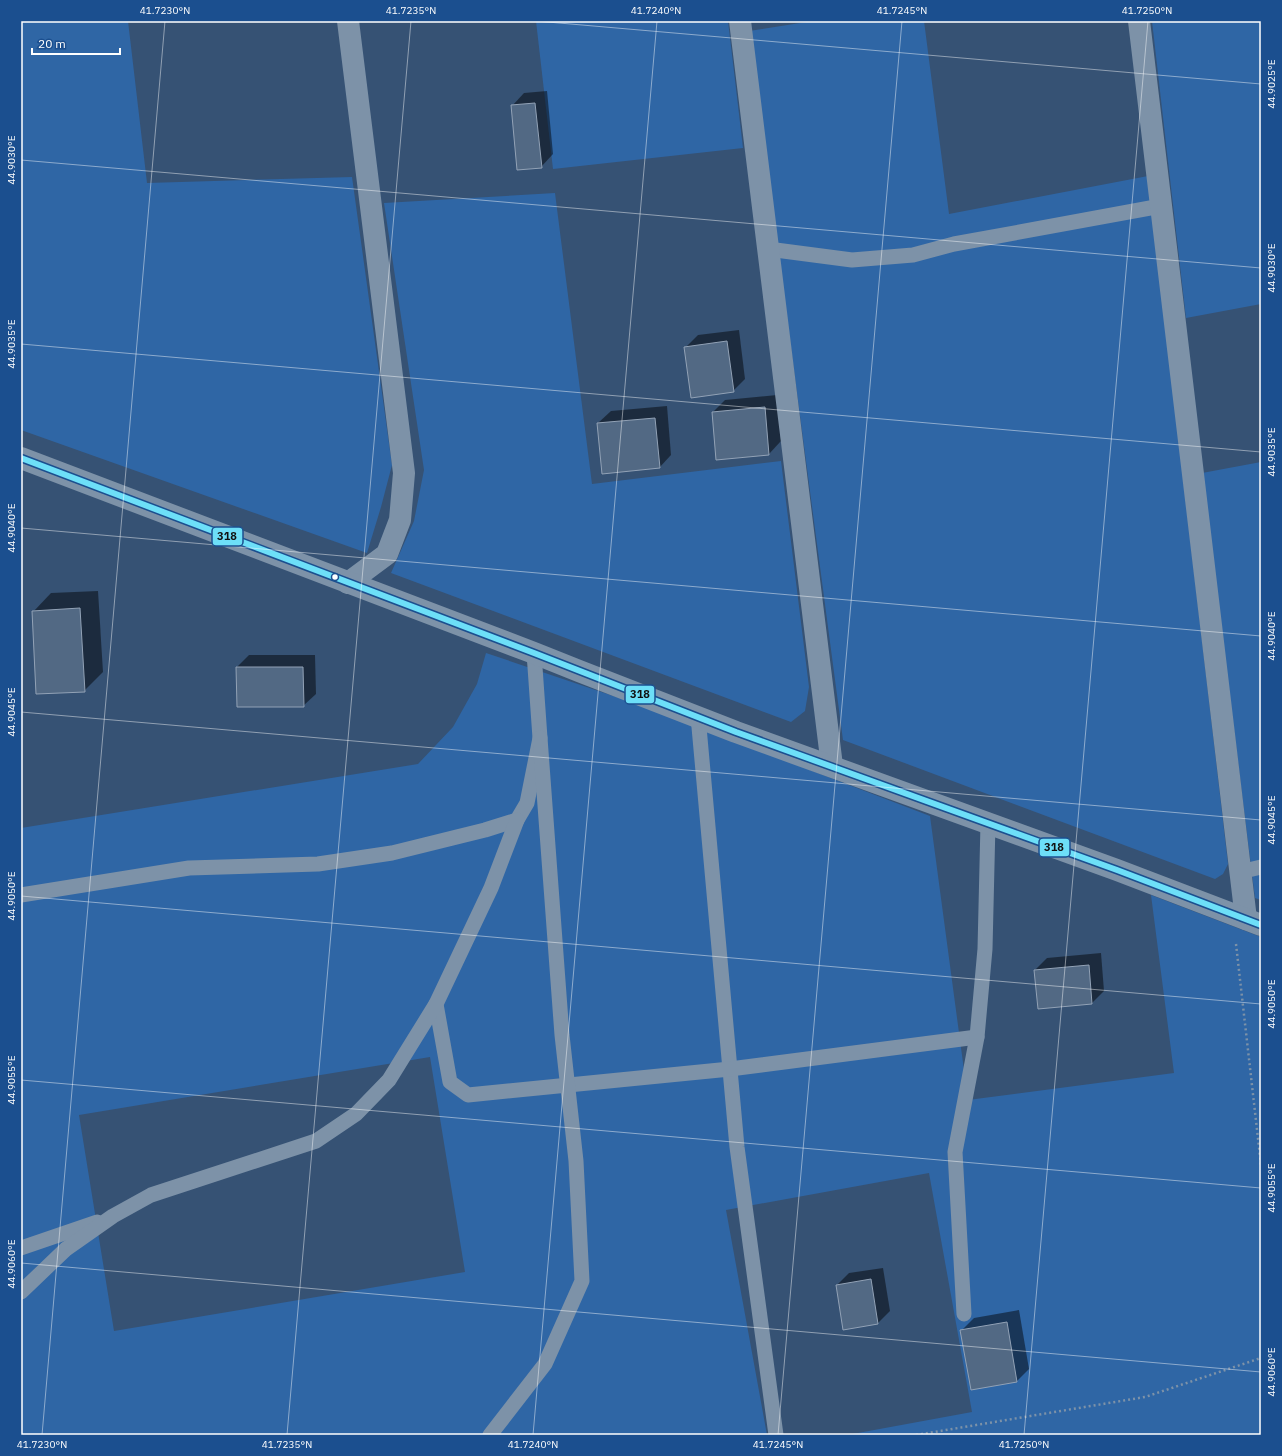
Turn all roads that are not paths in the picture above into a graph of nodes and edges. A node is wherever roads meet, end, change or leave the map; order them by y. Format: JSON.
{"nodes":[{"id":1,"x":348,"y":21,"type":"edge"},
{"id":2,"x":740,"y":21,"type":"edge"},
{"id":3,"x":1139,"y":21,"type":"edge"},
{"id":4,"x":1161,"y":206,"type":"junction"},
{"id":5,"x":768,"y":249,"type":"junction"},
{"id":6,"x":21,"y":458,"type":"edge"},
{"id":7,"x":348,"y":583,"type":"junction"},
{"id":8,"x":534,"y":653,"type":"junction"},
{"id":9,"x":698,"y":716,"type":"junction"},
{"id":10,"x":540,"y":738,"type":"junction"},
{"id":11,"x":832,"y":766,"type":"junction"},
{"id":12,"x":517,"y":820,"type":"junction"},
{"id":13,"x":988,"y":823,"type":"junction"},
{"id":14,"x":1261,"y":867,"type":"edge"},
{"id":15,"x":1240,"y":872,"type":"junction"},
{"id":16,"x":21,"y":895,"type":"edge"},
{"id":17,"x":1246,"y":920,"type":"edge"},
{"id":18,"x":436,"y":1004,"type":"junction"},
{"id":19,"x":977,"y":1037,"type":"junction"},
{"id":20,"x":730,"y":1070,"type":"junction"},
{"id":21,"x":568,"y":1087,"type":"junction"},
{"id":22,"x":113,"y":1216,"type":"junction"},
{"id":23,"x":21,"y":1248,"type":"edge"},
{"id":24,"x":21,"y":1292,"type":"edge"},
{"id":25,"x":964,"y":1314,"type":"dead end"},
{"id":26,"x":490,"y":1435,"type":"edge"},
{"id":27,"x":776,"y":1435,"type":"edge"}],
"edges":[{"from":1,"to":7,"type":"street"},
{"from":2,"to":5,"type":"street"},
{"from":3,"to":4,"type":"street"},
{"from":4,"to":5,"type":"lane"},
{"from":4,"to":15,"type":"street"},
{"from":5,"to":11,"type":"street"},
{"from":6,"to":7,"type":"street"},
{"from":7,"to":8,"type":"street"},
{"from":8,"to":9,"type":"street"},
{"from":8,"to":10,"type":"lane"},
{"from":9,"to":11,"type":"street"},
{"from":9,"to":20,"type":"lane"},
{"from":10,"to":12,"type":"lane"},
{"from":10,"to":21,"type":"lane"},
{"from":11,"to":13,"type":"street"},
{"from":12,"to":16,"type":"lane"},
{"from":12,"to":18,"type":"lane"},
{"from":13,"to":17,"type":"street"},
{"from":13,"to":19,"type":"lane"},
{"from":14,"to":15,"type":"lane"},
{"from":15,"to":17,"type":"street"},
{"from":18,"to":21,"type":"lane"},
{"from":18,"to":22,"type":"lane"},
{"from":19,"to":20,"type":"lane"},
{"from":19,"to":25,"type":"lane"},
{"from":20,"to":21,"type":"lane"},
{"from":20,"to":27,"type":"lane"},
{"from":21,"to":26,"type":"lane"},
{"from":22,"to":23,"type":"lane"},
{"from":22,"to":24,"type":"lane"}]}
